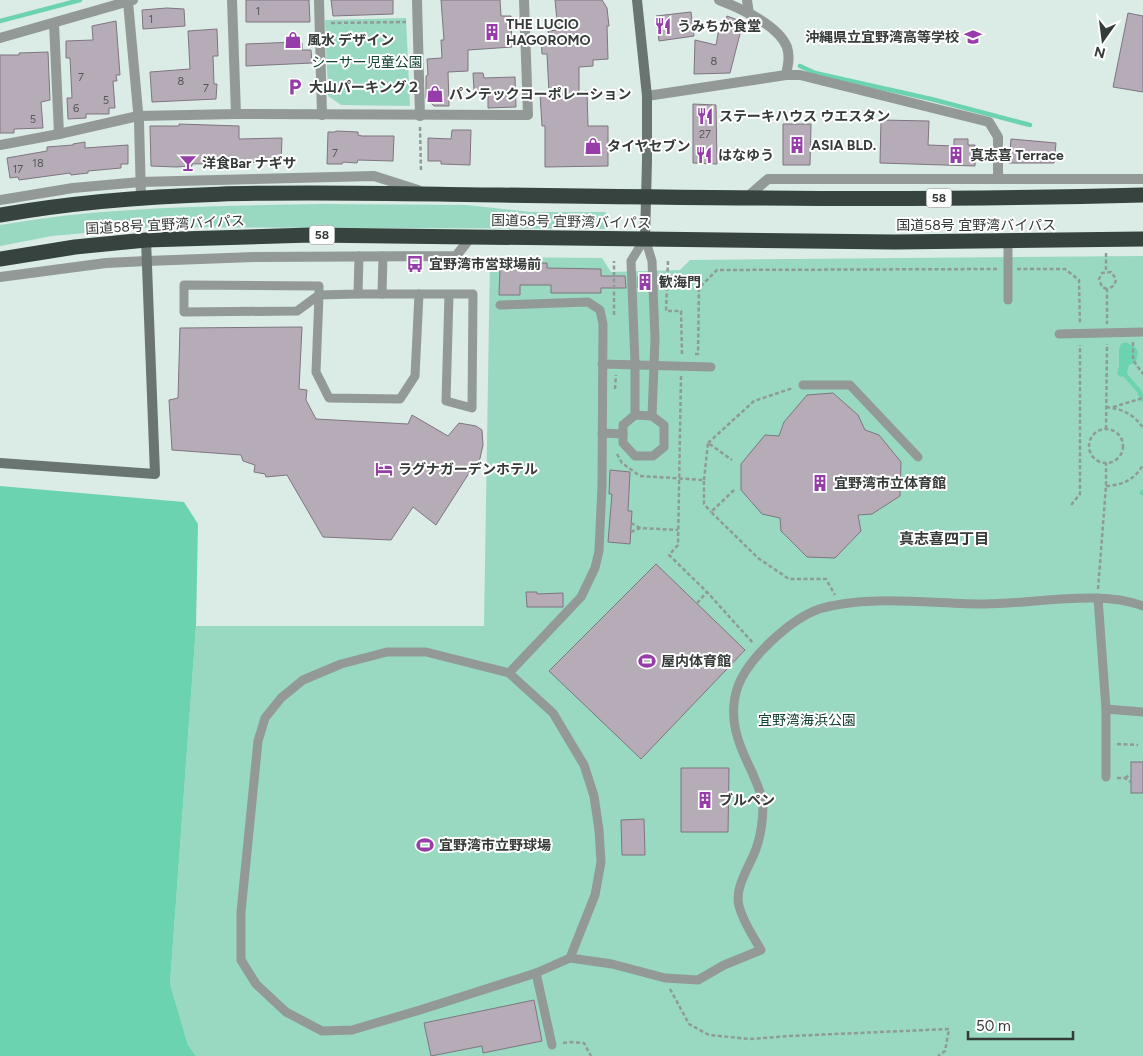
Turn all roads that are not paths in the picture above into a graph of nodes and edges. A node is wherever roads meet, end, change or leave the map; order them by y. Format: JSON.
{"nodes":[{"id":1,"x":232,"y":0,"type":"edge"},
{"id":2,"x":319,"y":0,"type":"edge"},
{"id":3,"x":417,"y":0,"type":"edge"},
{"id":4,"x":524,"y":0,"type":"edge"},
{"id":5,"x":637,"y":0,"type":"edge"},
{"id":6,"x":720,"y":0,"type":"edge"},
{"id":7,"x":747,"y":0,"type":"edge"},
{"id":8,"x":130,"y":1,"type":"edge"},
{"id":9,"x":749,"y":14,"type":"junction"},
{"id":10,"x":54,"y":23,"type":"junction"},
{"id":11,"x":0,"y":38,"type":"edge"},
{"id":12,"x":786,"y":75,"type":"junction"},
{"id":13,"x":647,"y":96,"type":"junction"},
{"id":14,"x":236,"y":114,"type":"junction"},
{"id":15,"x":322,"y":115,"type":"junction"},
{"id":16,"x":138,"y":116,"type":"junction"},
{"id":17,"x":420,"y":116,"type":"junction"},
{"id":18,"x":60,"y":134,"type":"junction"},
{"id":19,"x":0,"y":145,"type":"edge"},
{"id":20,"x":998,"y":179,"type":"junction"},
{"id":21,"x":1143,"y":179,"type":"edge"},
{"id":22,"x":140,"y":182,"type":"junction"},
{"id":23,"x":431,"y":194,"type":"junction"},
{"id":24,"x":1143,"y":195,"type":"edge"},
{"id":25,"x":646,"y":196,"type":"junction"},
{"id":26,"x":141,"y":198,"type":"junction"},
{"id":27,"x":746,"y":198,"type":"junction"},
{"id":28,"x":0,"y":200,"type":"edge"},
{"id":29,"x":0,"y":215,"type":"edge"},
{"id":30,"x":471,"y":237,"type":"junction"},
{"id":31,"x":644,"y":238,"type":"junction"},
{"id":32,"x":1143,"y":239,"type":"edge"},
{"id":33,"x":146,"y":240,"type":"junction"},
{"id":34,"x":1008,"y":242,"type":"junction"},
{"id":35,"x":359,"y":256,"type":"junction"},
{"id":36,"x":383,"y":256,"type":"junction"},
{"id":37,"x":0,"y":259,"type":"edge"},
{"id":38,"x":147,"y":261,"type":"junction"},
{"id":39,"x":0,"y":277,"type":"edge"},
{"id":40,"x":358,"y":294,"type":"junction"},
{"id":41,"x":382,"y":294,"type":"junction"},
{"id":42,"x":419,"y":294,"type":"junction"},
{"id":43,"x":449,"y":294,"type":"junction"},
{"id":44,"x":320,"y":295,"type":"junction"},
{"id":45,"x":1008,"y":300,"type":"dead end"},
{"id":46,"x":500,"y":305,"type":"dead end"},
{"id":47,"x":1143,"y":332,"type":"edge"},
{"id":48,"x":1059,"y":334,"type":"dead end"},
{"id":49,"x":602,"y":364,"type":"junction"},
{"id":50,"x":635,"y":364,"type":"junction"},
{"id":51,"x":654,"y":366,"type":"junction"},
{"id":52,"x":711,"y":367,"type":"dead end"},
{"id":53,"x":804,"y":385,"type":"road end"},
{"id":54,"x":634,"y":415,"type":"junction"},
{"id":55,"x":652,"y":416,"type":"junction"},
{"id":56,"x":602,"y":433,"type":"junction"},
{"id":57,"x":623,"y":434,"type":"junction"},
{"id":58,"x":918,"y":457,"type":"dead end"},
{"id":59,"x":0,"y":462,"type":"edge"},
{"id":60,"x":1098,"y":598,"type":"junction"},
{"id":61,"x":1143,"y":606,"type":"edge"},
{"id":62,"x":509,"y":673,"type":"junction"},
{"id":63,"x":1106,"y":709,"type":"junction"},
{"id":64,"x":1143,"y":712,"type":"edge"},
{"id":65,"x":1106,"y":778,"type":"road end"},
{"id":66,"x":570,"y":958,"type":"junction"},
{"id":67,"x":536,"y":973,"type":"junction"},
{"id":68,"x":552,"y":1045,"type":"road end"}],
"edges":[{"from":1,"to":14,"type":"street"},
{"from":2,"to":15,"type":"street"},
{"from":3,"to":17,"type":"street"},
{"from":4,"to":17,"type":"street"},
{"from":5,"to":13,"type":"street"},
{"from":6,"to":9,"type":"street"},
{"from":7,"to":9,"type":"street"},
{"from":8,"to":10,"type":"street"},
{"from":8,"to":16,"type":"street"},
{"from":9,"to":12,"type":"street"},
{"from":10,"to":11,"type":"street"},
{"from":10,"to":18,"type":"street"},
{"from":12,"to":13,"type":"street"},
{"from":12,"to":20,"type":"street"},
{"from":13,"to":25,"type":"street"},
{"from":14,"to":15,"type":"street"},
{"from":14,"to":16,"type":"street"},
{"from":15,"to":17,"type":"street"},
{"from":16,"to":18,"type":"street"},
{"from":16,"to":22,"type":"street"},
{"from":18,"to":19,"type":"street"},
{"from":20,"to":21,"type":"street"},
{"from":20,"to":27,"type":"street"},
{"from":22,"to":23,"type":"street"},
{"from":22,"to":26,"type":"street"},
{"from":22,"to":28,"type":"street"},
{"from":23,"to":25,"type":"highway","name":"国道58号 宜野湾バイパス","number":"58"},
{"from":23,"to":26,"type":"highway","name":"国道58号 宜野湾バイパス","number":"58"},
{"from":24,"to":27,"type":"highway","name":"国道58号 宜野湾バイパス","number":"58"},
{"from":25,"to":27,"type":"highway","name":"国道58号 宜野湾バイパス","number":"58"},
{"from":25,"to":31,"type":"street"},
{"from":26,"to":29,"type":"highway","name":"国道58号 宜野湾バイパス","number":"58"},
{"from":30,"to":31,"type":"highway","name":"国道58号 宜野湾バイパス","number":"58"},
{"from":30,"to":33,"type":"highway","name":"国道58号 宜野湾バイパス","number":"58"},
{"from":30,"to":36,"type":"street"},
{"from":31,"to":34,"type":"highway","name":"国道58号 宜野湾バイパス","number":"58"},
{"from":31,"to":50,"type":"lane"},
{"from":31,"to":51,"type":"lane"},
{"from":32,"to":34,"type":"highway","name":"国道58号 宜野湾バイパス","number":"58"},
{"from":33,"to":37,"type":"highway","name":"国道58号 宜野湾バイパス","number":"58"},
{"from":33,"to":38,"type":"street"},
{"from":34,"to":45,"type":"lane"},
{"from":35,"to":36,"type":"street"},
{"from":35,"to":38,"type":"street"},
{"from":35,"to":40,"type":"lane"},
{"from":36,"to":41,"type":"lane"},
{"from":38,"to":39,"type":"street"},
{"from":38,"to":59,"type":"street"},
{"from":40,"to":41,"type":"lane"},
{"from":40,"to":44,"type":"lane"},
{"from":41,"to":42,"type":"lane"},
{"from":42,"to":43,"type":"lane"},
{"from":42,"to":44,"type":"lane"},
{"from":43,"to":43,"type":"lane"},
{"from":44,"to":44,"type":"lane"},
{"from":46,"to":49,"type":"lane"},
{"from":47,"to":48,"type":"lane"},
{"from":49,"to":50,"type":"lane"},
{"from":49,"to":56,"type":"lane"},
{"from":50,"to":51,"type":"lane"},
{"from":50,"to":54,"type":"lane"},
{"from":51,"to":52,"type":"lane"},
{"from":51,"to":55,"type":"lane"},
{"from":53,"to":58,"type":"lane"},
{"from":54,"to":55,"type":"lane"},
{"from":54,"to":57,"type":"lane"},
{"from":55,"to":57,"type":"lane"},
{"from":56,"to":57,"type":"lane"},
{"from":56,"to":62,"type":"lane"},
{"from":60,"to":61,"type":"lane"},
{"from":60,"to":63,"type":"lane"},
{"from":60,"to":66,"type":"lane"},
{"from":62,"to":66,"type":"lane"},
{"from":62,"to":67,"type":"lane"},
{"from":63,"to":64,"type":"lane"},
{"from":63,"to":65,"type":"lane"},
{"from":66,"to":67,"type":"lane"},
{"from":67,"to":68,"type":"lane"}]}
